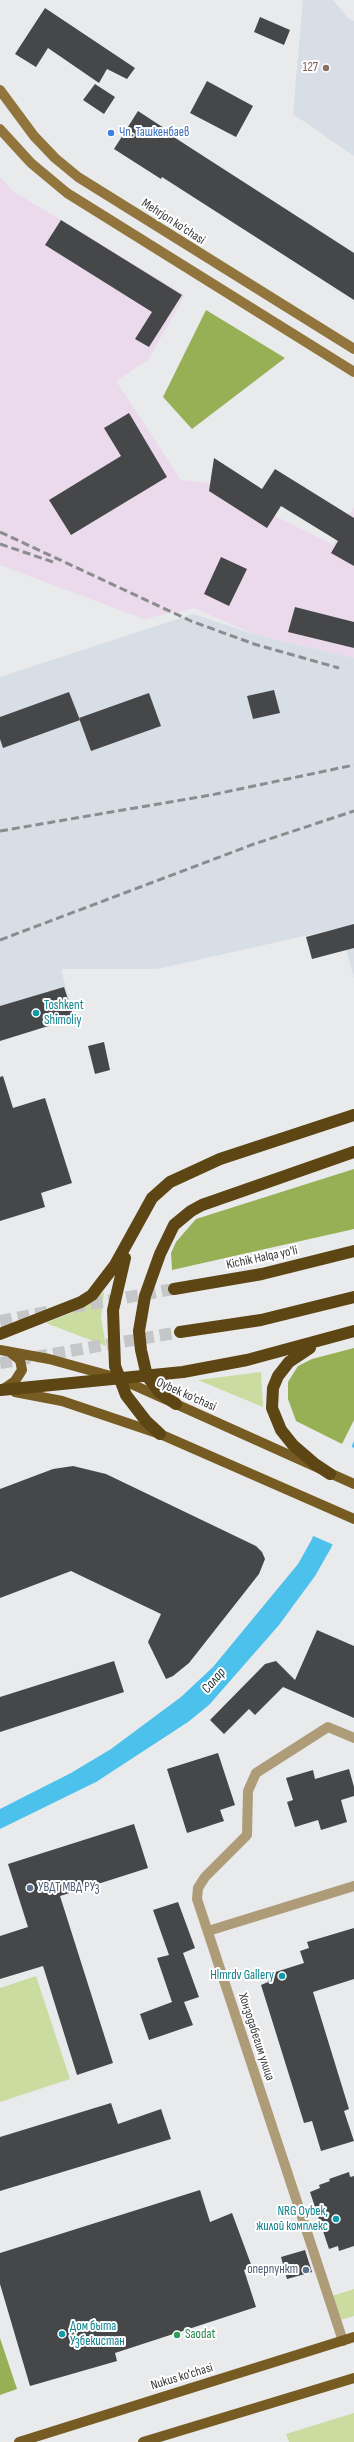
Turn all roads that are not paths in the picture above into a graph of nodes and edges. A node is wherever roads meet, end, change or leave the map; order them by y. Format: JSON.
{"nodes":[{"id":1,"x":0,"y":90,"type":"edge"},
{"id":2,"x":0,"y":129,"type":"edge"},
{"id":3,"x":354,"y":349,"type":"edge"},
{"id":4,"x":354,"y":372,"type":"edge"},
{"id":5,"x":354,"y":1115,"type":"edge"},
{"id":6,"x":354,"y":1152,"type":"edge"},
{"id":7,"x":129,"y":1243,"type":"junction"},
{"id":8,"x":354,"y":1251,"type":"edge"},
{"id":9,"x":174,"y":1289,"type":"tunnel mouth"},
{"id":10,"x":354,"y":1297,"type":"edge"},
{"id":11,"x":180,"y":1332,"type":"tunnel mouth"},
{"id":12,"x":351,"y":1332,"type":"edge"},
{"id":13,"x":0,"y":1334,"type":"edge"},
{"id":14,"x":4,"y":1350,"type":"edge"},
{"id":15,"x":147,"y":1376,"type":"junction"},
{"id":16,"x":118,"y":1378,"type":"junction"},
{"id":17,"x":1,"y":1390,"type":"edge"},
{"id":18,"x":176,"y":1404,"type":"junction"},
{"id":19,"x":160,"y":1434,"type":"junction"},
{"id":20,"x":330,"y":1474,"type":"junction"},
{"id":21,"x":354,"y":1484,"type":"edge"},
{"id":22,"x":354,"y":1519,"type":"edge"},
{"id":23,"x":354,"y":1738,"type":"edge"},
{"id":24,"x":354,"y":1886,"type":"edge"},
{"id":25,"x":208,"y":1931,"type":"junction"},
{"id":26,"x":354,"y":2337,"type":"edge"},
{"id":27,"x":343,"y":2341,"type":"junction"},
{"id":28,"x":354,"y":2378,"type":"edge"},
{"id":29,"x":18,"y":2442,"type":"edge"},
{"id":30,"x":143,"y":2442,"type":"edge"}],
"edges":[{"from":1,"to":3,"type":"main road","name":"Mehrjon ko'chasi"},
{"from":2,"to":4,"type":"main road"},
{"from":5,"to":7,"type":"highway"},
{"from":6,"to":15,"type":"highway"},
{"from":7,"to":13,"type":"highway"},
{"from":7,"to":16,"type":"highway"},
{"from":8,"to":9,"type":"highway","name":"Kichik Halqa yo'li"},
{"from":10,"to":11,"type":"highway"},
{"from":12,"to":15,"type":"highway"},
{"from":12,"to":20,"type":"highway"},
{"from":14,"to":16,"type":"main road","name":"Oybek ko'chasi"},
{"from":14,"to":17,"type":"main road"},
{"from":15,"to":16,"type":"highway"},
{"from":15,"to":18,"type":"highway"},
{"from":16,"to":17,"type":"highway"},
{"from":16,"to":18,"type":"main road","name":"Oybek ko'chasi"},
{"from":16,"to":19,"type":"highway"},
{"from":17,"to":19,"type":"main road"},
{"from":18,"to":20,"type":"main road","name":"Oybek ko'chasi"},
{"from":19,"to":22,"type":"main road"},
{"from":20,"to":21,"type":"main road","name":"Oybek ko'chasi"},
{"from":23,"to":25,"type":"street","name":"Хонзодабегим улица"},
{"from":24,"to":25,"type":"street"},
{"from":25,"to":27,"type":"street","name":"Хонзодабегим улица"},
{"from":26,"to":27,"type":"main road","name":"Nukus ko'chasi"},
{"from":27,"to":29,"type":"main road","name":"Nukus ko'chasi"},
{"from":28,"to":30,"type":"main road"}]}
